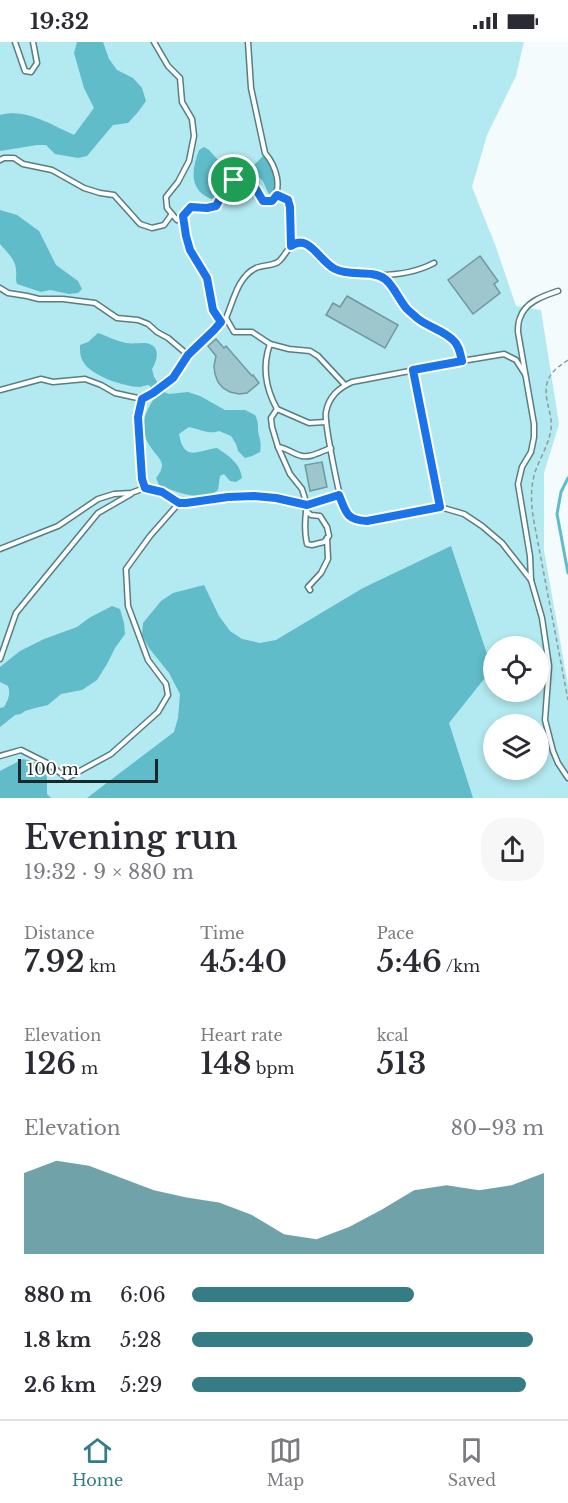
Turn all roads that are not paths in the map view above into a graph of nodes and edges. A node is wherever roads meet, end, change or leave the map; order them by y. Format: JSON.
{"nodes":[{"id":1,"x":15,"y":42,"type":"edge"},
{"id":2,"x":33,"y":42,"type":"edge"},
{"id":3,"x":154,"y":42,"type":"edge"},
{"id":4,"x":248,"y":42,"type":"edge"},
{"id":5,"x":0,"y":160,"type":"edge"},
{"id":6,"x":277,"y":195,"type":"junction"},
{"id":7,"x":172,"y":214,"type":"junction"},
{"id":8,"x":183,"y":216,"type":"junction"},
{"id":9,"x":291,"y":246,"type":"junction"},
{"id":10,"x":434,"y":264,"type":"dead end"},
{"id":11,"x":376,"y":275,"type":"junction"},
{"id":12,"x":0,"y":288,"type":"edge"},
{"id":13,"x":558,"y":291,"type":"dead end"},
{"id":14,"x":226,"y":318,"type":"junction"},
{"id":15,"x":221,"y":322,"type":"junction"},
{"id":16,"x":270,"y":344,"type":"junction"},
{"id":17,"x":188,"y":355,"type":"junction"},
{"id":18,"x":462,"y":361,"type":"junction"},
{"id":19,"x":413,"y":370,"type":"junction"},
{"id":20,"x":525,"y":374,"type":"junction"},
{"id":21,"x":345,"y":386,"type":"junction"},
{"id":22,"x":0,"y":390,"type":"edge"},
{"id":23,"x":142,"y":399,"type":"junction"},
{"id":24,"x":277,"y":410,"type":"junction"},
{"id":25,"x":326,"y":422,"type":"junction"},
{"id":26,"x":278,"y":447,"type":"junction"},
{"id":27,"x":331,"y":448,"type":"junction"},
{"id":28,"x":145,"y":488,"type":"junction"},
{"id":29,"x":132,"y":493,"type":"junction"},
{"id":30,"x":339,"y":495,"type":"junction"},
{"id":31,"x":179,"y":503,"type":"junction"},
{"id":32,"x":307,"y":505,"type":"junction"},
{"id":33,"x":440,"y":507,"type":"junction"},
{"id":34,"x":306,"y":511,"type":"junction"},
{"id":35,"x":327,"y":538,"type":"junction"},
{"id":36,"x":0,"y":549,"type":"edge"},
{"id":37,"x":531,"y":580,"type":"junction"},
{"id":38,"x":310,"y":590,"type":"dead end"},
{"id":39,"x":0,"y":659,"type":"edge"},
{"id":40,"x":0,"y":756,"type":"edge"},
{"id":41,"x":568,"y":778,"type":"edge"}],
"edges":[{"from":1,"to":2,"type":"lane"},
{"from":3,"to":7,"type":"lane"},
{"from":4,"to":6,"type":"lane"},
{"from":5,"to":7,"type":"lane"},
{"from":6,"to":8,"type":"lane"},
{"from":6,"to":9,"type":"lane"},
{"from":7,"to":8,"type":"lane"},
{"from":8,"to":15,"type":"lane"},
{"from":9,"to":11,"type":"lane"},
{"from":9,"to":14,"type":"lane"},
{"from":10,"to":11,"type":"lane"},
{"from":11,"to":18,"type":"lane"},
{"from":12,"to":17,"type":"lane"},
{"from":13,"to":20,"type":"lane"},
{"from":14,"to":15,"type":"lane"},
{"from":14,"to":16,"type":"lane"},
{"from":15,"to":17,"type":"lane"},
{"from":16,"to":21,"type":"lane"},
{"from":16,"to":24,"type":"lane"},
{"from":17,"to":23,"type":"lane"},
{"from":18,"to":19,"type":"lane"},
{"from":18,"to":20,"type":"lane"},
{"from":19,"to":21,"type":"lane"},
{"from":19,"to":33,"type":"lane"},
{"from":20,"to":37,"type":"lane"},
{"from":21,"to":25,"type":"lane"},
{"from":22,"to":23,"type":"lane"},
{"from":23,"to":28,"type":"lane"},
{"from":24,"to":25,"type":"lane"},
{"from":24,"to":26,"type":"lane"},
{"from":25,"to":27,"type":"lane"},
{"from":26,"to":27,"type":"lane"},
{"from":26,"to":32,"type":"lane"},
{"from":27,"to":30,"type":"lane"},
{"from":28,"to":29,"type":"lane"},
{"from":28,"to":31,"type":"lane"},
{"from":29,"to":36,"type":"lane"},
{"from":29,"to":39,"type":"lane"},
{"from":30,"to":32,"type":"lane"},
{"from":30,"to":33,"type":"lane"},
{"from":31,"to":32,"type":"lane"},
{"from":31,"to":40,"type":"lane"},
{"from":32,"to":34,"type":"lane"},
{"from":33,"to":37,"type":"lane"},
{"from":34,"to":35,"type":"lane"},
{"from":34,"to":35,"type":"lane"},
{"from":35,"to":38,"type":"lane"},
{"from":37,"to":41,"type":"lane"}]}
